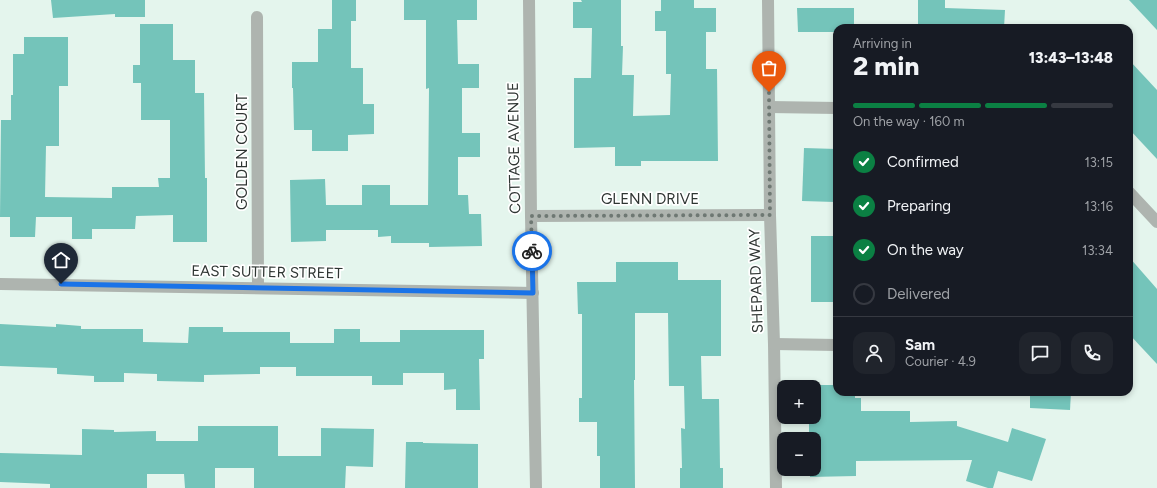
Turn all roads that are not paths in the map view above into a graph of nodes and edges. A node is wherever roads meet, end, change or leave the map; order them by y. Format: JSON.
{"nodes":[{"id":1,"x":529,"y":0,"type":"edge"},
{"id":2,"x":768,"y":0,"type":"edge"},
{"id":3,"x":257,"y":17,"type":"dead end"},
{"id":4,"x":769,"y":107,"type":"junction"},
{"id":5,"x":833,"y":108,"type":"edge"},
{"id":6,"x":1133,"y":196,"type":"edge"},
{"id":7,"x":770,"y":215,"type":"junction"},
{"id":8,"x":531,"y":216,"type":"junction"},
{"id":9,"x":1157,"y":222,"type":"edge"},
{"id":10,"x":0,"y":284,"type":"edge"},
{"id":11,"x":258,"y":288,"type":"junction"},
{"id":12,"x":533,"y":293,"type":"junction"},
{"id":13,"x":774,"y":344,"type":"junction"},
{"id":14,"x":833,"y":345,"type":"edge"},
{"id":15,"x":536,"y":488,"type":"edge"},
{"id":16,"x":776,"y":488,"type":"edge"}],
"edges":[{"from":1,"to":8,"type":"street","name":"COTTAGE AVENUE"},
{"from":2,"to":4,"type":"street","name":"SHEPARD WAY"},
{"from":3,"to":11,"type":"street","name":"GOLDEN COURT"},
{"from":4,"to":5,"type":"street"},
{"from":4,"to":7,"type":"street","name":"SHEPARD WAY"},
{"from":6,"to":9,"type":"street"},
{"from":7,"to":8,"type":"street","name":"GLENN DRIVE"},
{"from":7,"to":13,"type":"street","name":"SHEPARD WAY"},
{"from":8,"to":12,"type":"street","name":"COTTAGE AVENUE"},
{"from":10,"to":11,"type":"street","name":"EAST SUTTER STREET"},
{"from":11,"to":12,"type":"street","name":"EAST SUTTER STREET"},
{"from":12,"to":15,"type":"street","name":"COTTAGE AVENUE"},
{"from":13,"to":14,"type":"street"},
{"from":13,"to":16,"type":"street","name":"SHEPARD WAY"}]}
